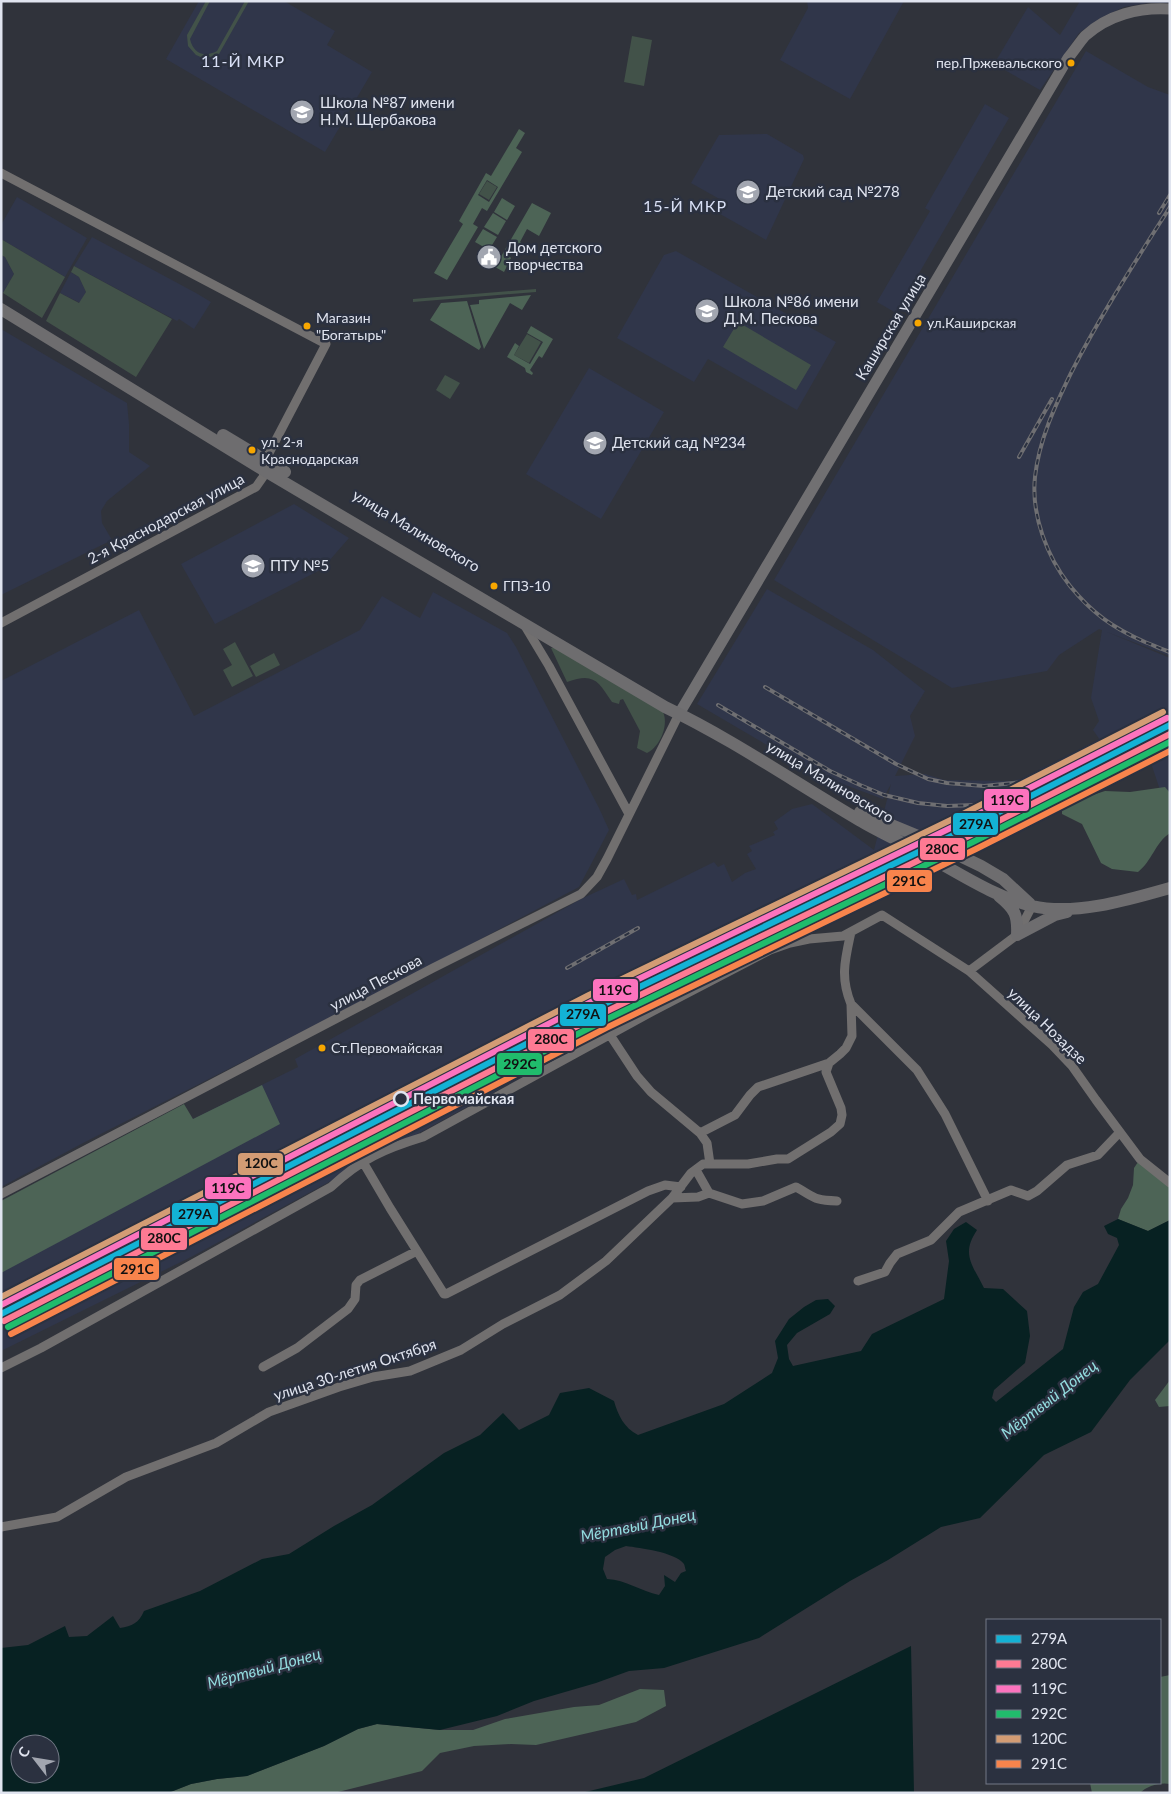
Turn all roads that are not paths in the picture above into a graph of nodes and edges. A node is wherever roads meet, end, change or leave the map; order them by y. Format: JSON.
{"nodes":[{"id":1,"x":1170,"y":9,"type":"edge"},
{"id":2,"x":1,"y":173,"type":"edge"},
{"id":3,"x":1,"y":299,"type":"edge"},
{"id":4,"x":1,"y":309,"type":"edge"},
{"id":5,"x":266,"y":466,"type":"junction"},
{"id":6,"x":522,"y":621,"type":"junction"},
{"id":7,"x":1,"y":623,"type":"edge"},
{"id":8,"x":681,"y":710,"type":"junction"},
{"id":9,"x":629,"y":814,"type":"junction"},
{"id":10,"x":1170,"y":888,"type":"edge"},
{"id":11,"x":996,"y":893,"type":"junction"},
{"id":12,"x":1032,"y":906,"type":"junction"},
{"id":13,"x":1076,"y":908,"type":"junction"},
{"id":14,"x":851,"y":932,"type":"junction"},
{"id":15,"x":1017,"y":935,"type":"junction"},
{"id":16,"x":969,"y":971,"type":"junction"},
{"id":17,"x":851,"y":1004,"type":"junction"},
{"id":18,"x":610,"y":1035,"type":"junction"},
{"id":19,"x":829,"y":1063,"type":"junction"},
{"id":20,"x":1120,"y":1132,"type":"junction"},
{"id":21,"x":700,"y":1133,"type":"junction"},
{"id":22,"x":363,"y":1162,"type":"junction"},
{"id":23,"x":710,"y":1164,"type":"junction"},
{"id":24,"x":696,"y":1170,"type":"junction"},
{"id":25,"x":1169,"y":1182,"type":"edge"},
{"id":26,"x":681,"y":1187,"type":"junction"},
{"id":27,"x":709,"y":1193,"type":"junction"},
{"id":28,"x":1,"y":1194,"type":"edge"},
{"id":29,"x":672,"y":1198,"type":"junction"},
{"id":30,"x":988,"y":1200,"type":"junction"},
{"id":31,"x":837,"y":1201,"type":"dead end"},
{"id":32,"x":417,"y":1251,"type":"junction"},
{"id":33,"x":858,"y":1281,"type":"dead end"},
{"id":34,"x":264,"y":1367,"type":"dead end"},
{"id":35,"x":1,"y":1368,"type":"edge"},
{"id":36,"x":1,"y":1527,"type":"edge"}],
"edges":[{"from":1,"to":8,"type":"main road","name":"Каширская улица"},
{"from":2,"to":5,"type":"street","name":"2-я Краснодарская улица"},
{"from":3,"to":5,"type":"highway","name":"улица Малиновского"},
{"from":4,"to":5,"type":"highway","name":"улица Малиновского"},
{"from":5,"to":6,"type":"highway","name":"улица Малиновского"},
{"from":5,"to":7,"type":"street","name":"2-я Краснодарская улица"},
{"from":5,"to":8,"type":"highway","name":"улица Малиновского"},
{"from":6,"to":8,"type":"highway","name":"улица Малиновского"},
{"from":6,"to":9,"type":"street"},
{"from":8,"to":9,"type":"street","name":"улица Пескова"},
{"from":8,"to":11,"type":"highway","name":"улица Малиновского"},
{"from":8,"to":12,"type":"highway","name":"улица Малиновского"},
{"from":9,"to":28,"type":"street","name":"улица Пескова"},
{"from":10,"to":13,"type":"highway"},
{"from":11,"to":12,"type":"highway","name":"улица Малиновского"},
{"from":11,"to":15,"type":"highway"},
{"from":12,"to":13,"type":"highway"},
{"from":12,"to":15,"type":"street"},
{"from":13,"to":15,"type":"highway"},
{"from":14,"to":16,"type":"street","name":"улица Нозадзе"},
{"from":14,"to":17,"type":"street"},
{"from":14,"to":18,"type":"street"},
{"from":15,"to":16,"type":"street"},
{"from":16,"to":20,"type":"street","name":"улица Нозадзе"},
{"from":17,"to":19,"type":"street"},
{"from":17,"to":30,"type":"street"},
{"from":18,"to":21,"type":"street"},
{"from":18,"to":22,"type":"street"},
{"from":19,"to":21,"type":"street"},
{"from":19,"to":23,"type":"street","name":"улица 30-летия Октября"},
{"from":20,"to":25,"type":"street","name":"улица Нозадзе"},
{"from":20,"to":30,"type":"street"},
{"from":21,"to":23,"type":"street"},
{"from":22,"to":32,"type":"street"},
{"from":22,"to":35,"type":"street"},
{"from":23,"to":24,"type":"street","name":"улица 30-летия Октября"},
{"from":24,"to":26,"type":"street","name":"улица 30-летия Октября"},
{"from":24,"to":27,"type":"street"},
{"from":26,"to":29,"type":"street","name":"улица 30-летия Октября"},
{"from":26,"to":32,"type":"street"},
{"from":27,"to":29,"type":"street"},
{"from":27,"to":31,"type":"street"},
{"from":29,"to":36,"type":"street","name":"улица 30-летия Октября"},
{"from":30,"to":33,"type":"street"},
{"from":32,"to":34,"type":"street"}]}
